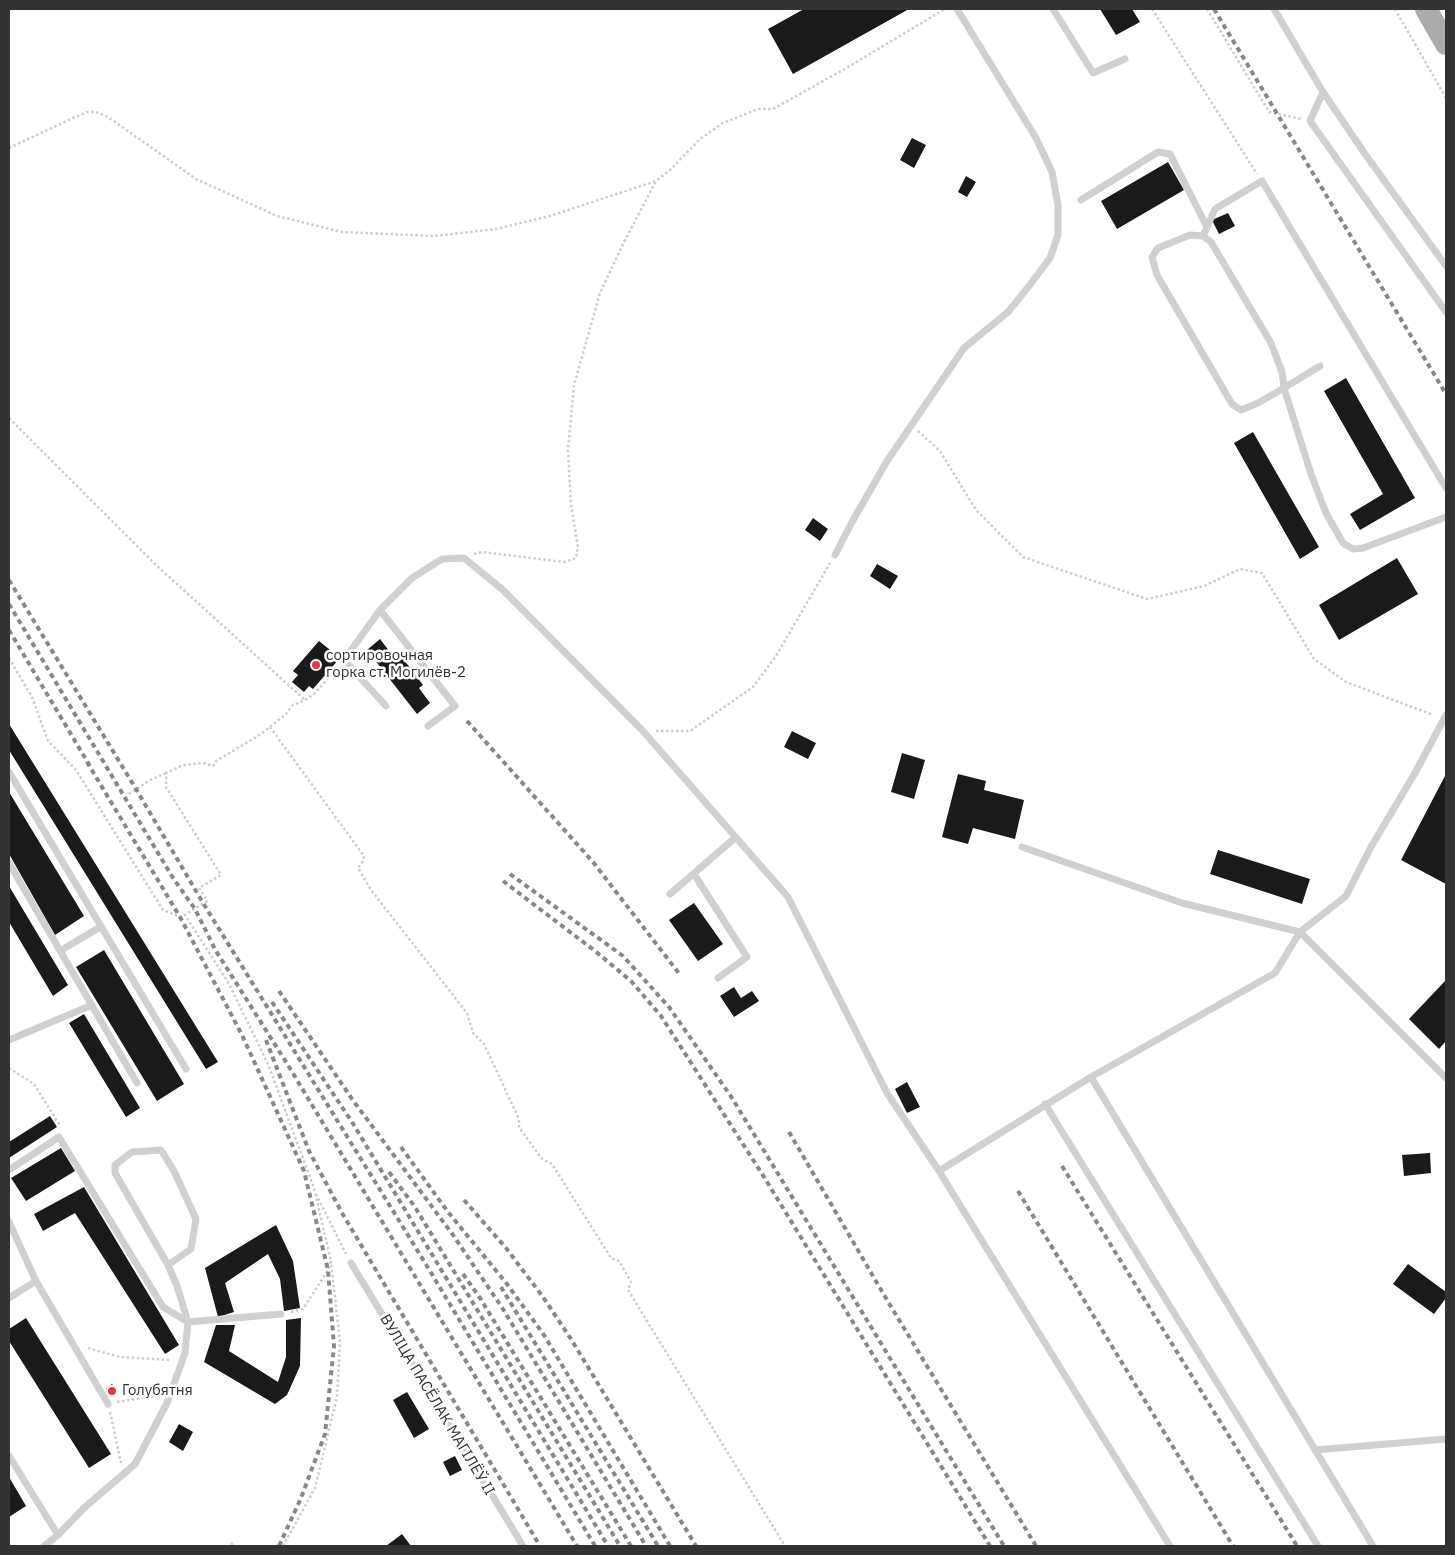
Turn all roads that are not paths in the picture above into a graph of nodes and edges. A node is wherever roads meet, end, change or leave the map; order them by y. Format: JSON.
{"nodes":[{"id":1,"x":957,"y":9,"type":"edge"},
{"id":2,"x":1053,"y":9,"type":"edge"},
{"id":3,"x":1274,"y":9,"type":"edge"},
{"id":4,"x":1426,"y":9,"type":"edge"},
{"id":5,"x":1446,"y":44,"type":"edge"},
{"id":6,"x":1125,"y":60,"type":"dead end"},
{"id":7,"x":1323,"y":92,"type":"junction"},
{"id":8,"x":1081,"y":200,"type":"dead end"},
{"id":9,"x":1207,"y":227,"type":"junction"},
{"id":10,"x":1203,"y":236,"type":"junction"},
{"id":11,"x":1446,"y":266,"type":"edge"},
{"id":12,"x":1446,"y":312,"type":"edge"},
{"id":13,"x":1320,"y":366,"type":"dead end"},
{"id":14,"x":1284,"y":388,"type":"junction"},
{"id":15,"x":1446,"y":488,"type":"edge"},
{"id":16,"x":1446,"y":517,"type":"edge"},
{"id":17,"x":835,"y":555,"type":"road end"},
{"id":18,"x":380,"y":610,"type":"junction"},
{"id":19,"x":386,"y":706,"type":"dead end"},
{"id":20,"x":1445,"y":717,"type":"edge"},
{"id":21,"x":428,"y":726,"type":"dead end"},
{"id":22,"x":9,"y":772,"type":"edge"},
{"id":23,"x":736,"y":836,"type":"junction"},
{"id":24,"x":1022,"y":848,"type":"dead end"},
{"id":25,"x":9,"y":863,"type":"edge"},
{"id":26,"x":694,"y":874,"type":"junction"},
{"id":27,"x":670,"y":894,"type":"dead end"},
{"id":28,"x":100,"y":927,"type":"junction"},
{"id":29,"x":1300,"y":932,"type":"junction"},
{"id":30,"x":60,"y":952,"type":"junction"},
{"id":31,"x":718,"y":978,"type":"dead end"},
{"id":32,"x":92,"y":1005,"type":"junction"},
{"id":33,"x":9,"y":1040,"type":"edge"},
{"id":34,"x":186,"y":1069,"type":"dead end"},
{"id":35,"x":1091,"y":1076,"type":"junction"},
{"id":36,"x":1446,"y":1078,"type":"edge"},
{"id":37,"x":137,"y":1083,"type":"dead end"},
{"id":38,"x":1044,"y":1104,"type":"junction"},
{"id":39,"x":9,"y":1170,"type":"edge"},
{"id":40,"x":940,"y":1171,"type":"junction"},
{"id":41,"x":9,"y":1222,"type":"edge"},
{"id":42,"x":351,"y":1263,"type":"road end"},
{"id":43,"x":168,"y":1264,"type":"junction"},
{"id":44,"x":36,"y":1281,"type":"junction"},
{"id":45,"x":10,"y":1295,"type":"edge"},
{"id":46,"x":280,"y":1314,"type":"road end"},
{"id":47,"x":188,"y":1322,"type":"junction"},
{"id":48,"x":108,"y":1404,"type":"road end"},
{"id":49,"x":1446,"y":1439,"type":"edge"},
{"id":50,"x":1316,"y":1450,"type":"junction"},
{"id":51,"x":9,"y":1456,"type":"edge"},
{"id":52,"x":58,"y":1535,"type":"junction"},
{"id":53,"x":44,"y":1546,"type":"edge"},
{"id":54,"x":523,"y":1546,"type":"edge"},
{"id":55,"x":1170,"y":1546,"type":"edge"},
{"id":56,"x":1318,"y":1546,"type":"edge"},
{"id":57,"x":1373,"y":1546,"type":"edge"}],
"edges":[{"from":1,"to":17,"type":"lane"},
{"from":2,"to":6,"type":"lane"},
{"from":3,"to":7,"type":"lane"},
{"from":4,"to":5,"type":"main road"},
{"from":7,"to":11,"type":"lane"},
{"from":7,"to":12,"type":"lane"},
{"from":8,"to":9,"type":"lane"},
{"from":9,"to":10,"type":"lane"},
{"from":9,"to":15,"type":"lane"},
{"from":10,"to":14,"type":"lane"},
{"from":10,"to":14,"type":"lane"},
{"from":13,"to":14,"type":"lane"},
{"from":14,"to":16,"type":"lane"},
{"from":18,"to":19,"type":"lane"},
{"from":18,"to":21,"type":"lane"},
{"from":18,"to":23,"type":"lane"},
{"from":20,"to":29,"type":"lane"},
{"from":22,"to":28,"type":"lane"},
{"from":23,"to":26,"type":"lane"},
{"from":23,"to":40,"type":"lane"},
{"from":24,"to":29,"type":"lane"},
{"from":25,"to":30,"type":"lane"},
{"from":26,"to":27,"type":"lane"},
{"from":26,"to":31,"type":"lane"},
{"from":28,"to":30,"type":"lane"},
{"from":28,"to":34,"type":"lane"},
{"from":29,"to":35,"type":"lane"},
{"from":29,"to":36,"type":"lane"},
{"from":30,"to":32,"type":"lane"},
{"from":32,"to":33,"type":"lane"},
{"from":32,"to":37,"type":"lane"},
{"from":35,"to":38,"type":"lane"},
{"from":35,"to":50,"type":"lane"},
{"from":38,"to":40,"type":"lane"},
{"from":38,"to":56,"type":"lane"},
{"from":39,"to":47,"type":"lane"},
{"from":40,"to":55,"type":"lane"},
{"from":41,"to":44,"type":"lane"},
{"from":42,"to":54,"type":"lane","name":"ВУЛІЦА ПАСЁЛАК МАГІЛЁЎ II"},
{"from":43,"to":43,"type":"lane"},
{"from":43,"to":47,"type":"lane"},
{"from":44,"to":45,"type":"lane"},
{"from":44,"to":48,"type":"lane"},
{"from":46,"to":47,"type":"lane"},
{"from":47,"to":52,"type":"lane"},
{"from":49,"to":50,"type":"lane"},
{"from":50,"to":57,"type":"lane"},
{"from":51,"to":52,"type":"lane"},
{"from":52,"to":53,"type":"lane"}]}
